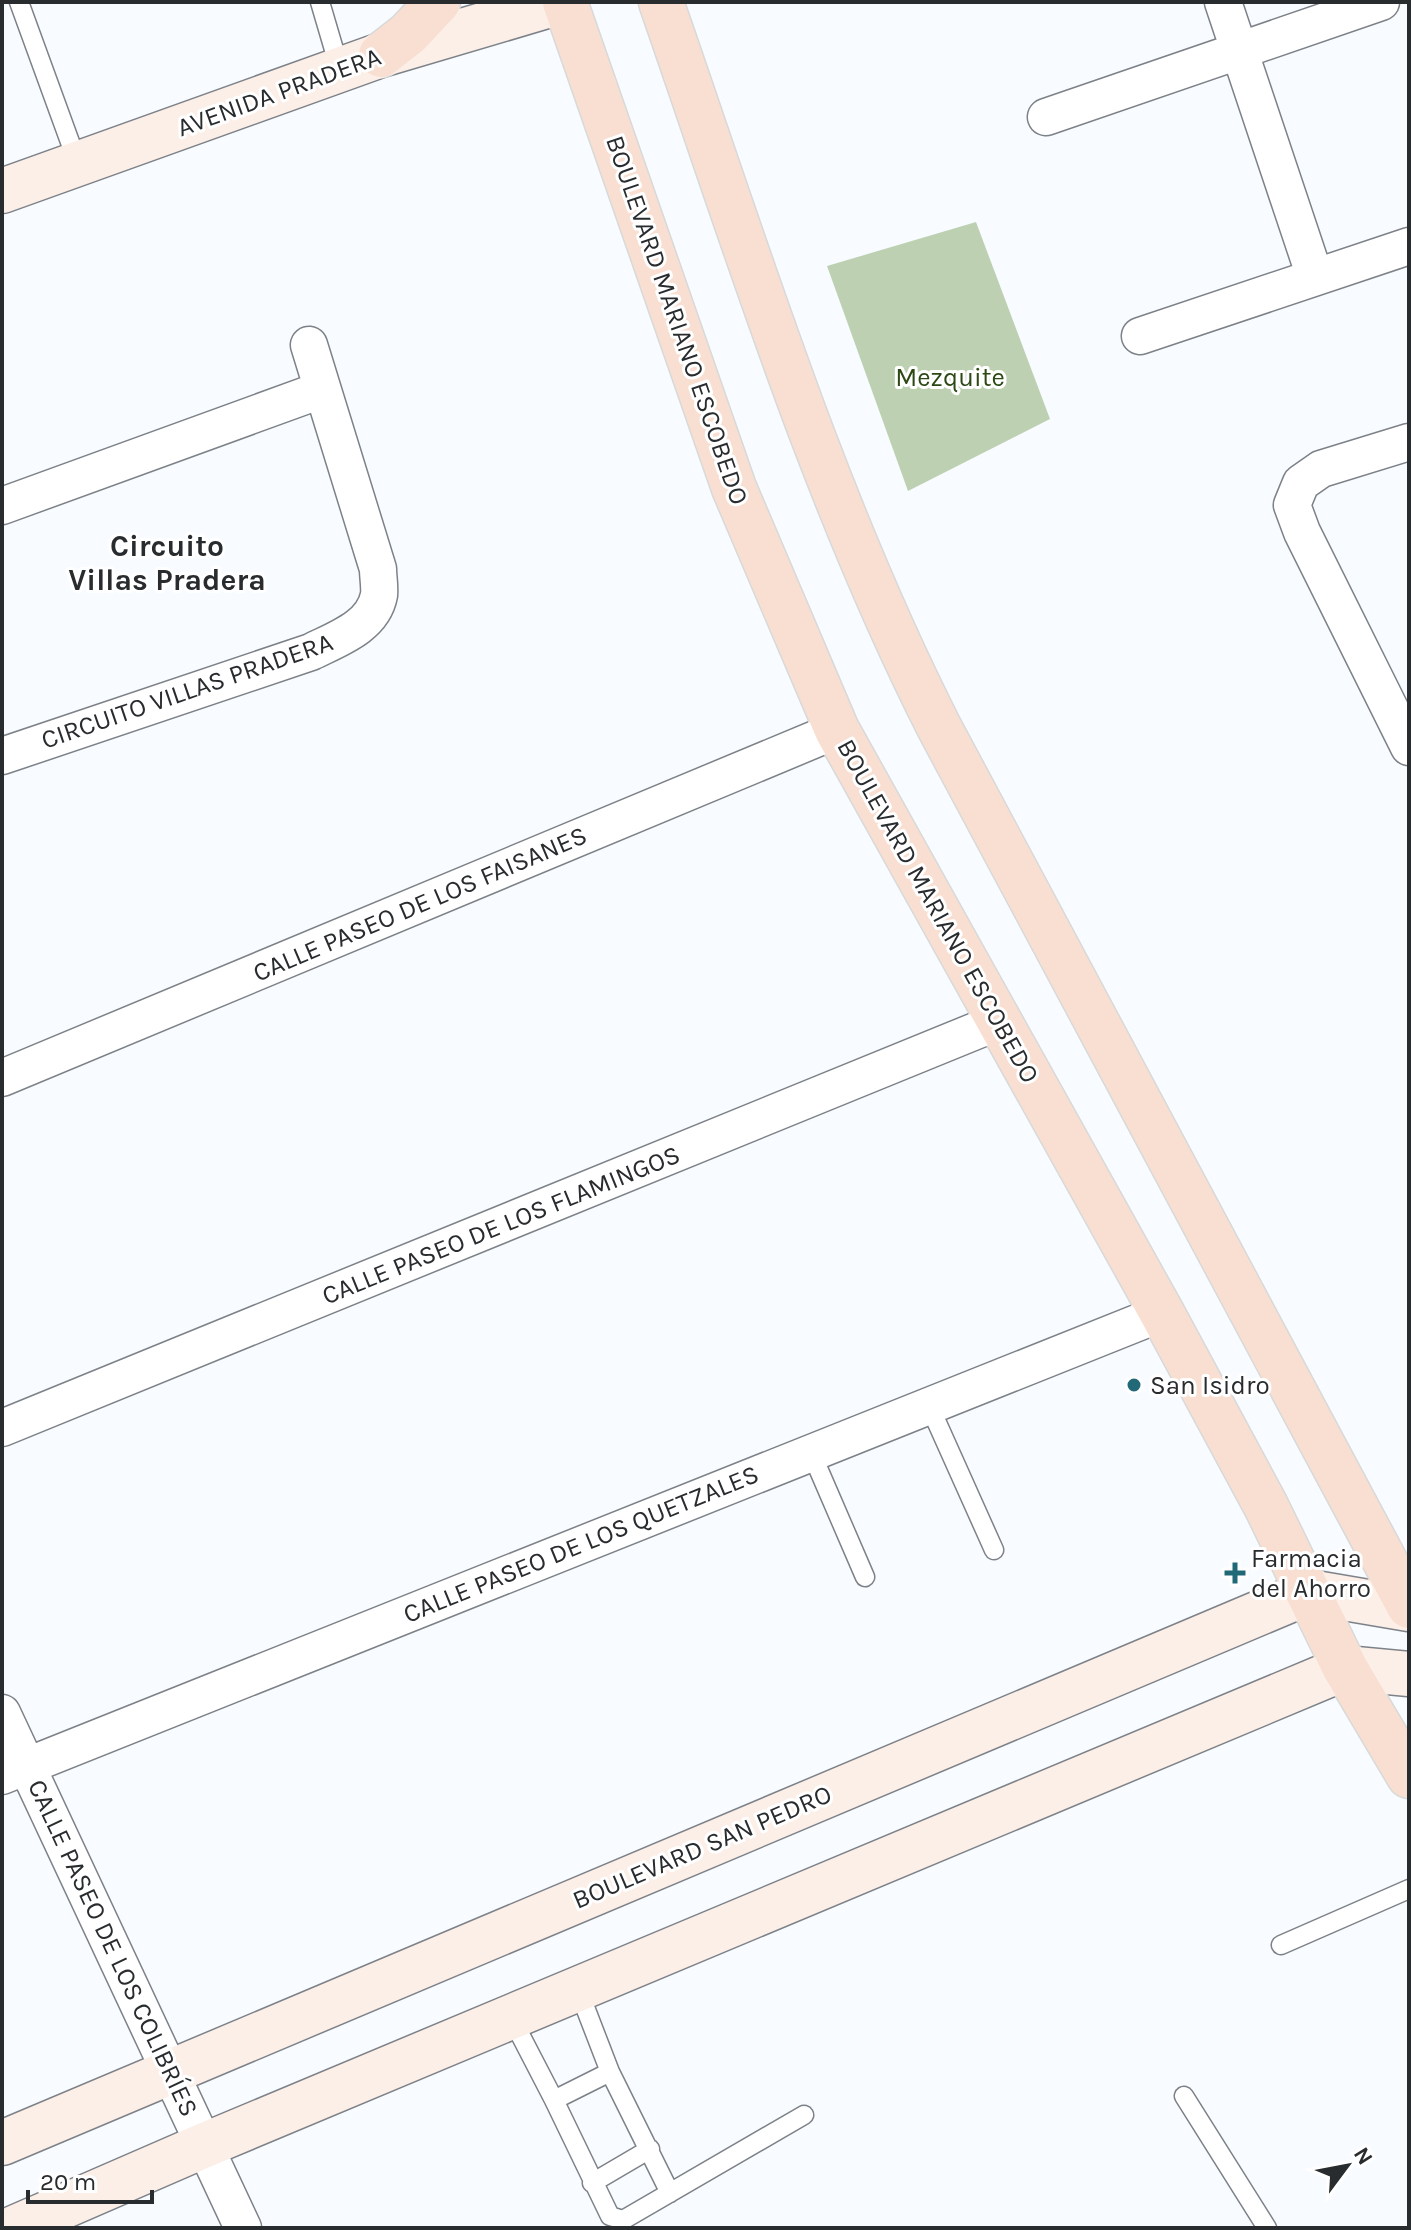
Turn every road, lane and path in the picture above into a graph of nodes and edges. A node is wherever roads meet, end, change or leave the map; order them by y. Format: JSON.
{"nodes":[{"id":1,"x":19,"y":2,"type":"edge"},
{"id":2,"x":320,"y":2,"type":"edge"},
{"id":3,"x":438,"y":2,"type":"edge"},
{"id":4,"x":563,"y":2,"type":"edge"},
{"id":5,"x":661,"y":2,"type":"edge"},
{"id":6,"x":1223,"y":2,"type":"edge"},
{"id":7,"x":1381,"y":2,"type":"edge"},
{"id":8,"x":1239,"y":51,"type":"junction"},
{"id":9,"x":381,"y":55,"type":"junction"},
{"id":10,"x":340,"y":70,"type":"junction"},
{"id":11,"x":1046,"y":117,"type":"dead end"},
{"id":12,"x":78,"y":164,"type":"junction"},
{"id":13,"x":2,"y":191,"type":"edge"},
{"id":14,"x":1409,"y":246,"type":"edge"},
{"id":15,"x":1315,"y":277,"type":"junction"},
{"id":16,"x":1140,"y":336,"type":"dead end"},
{"id":17,"x":309,"y":345,"type":"dead end"},
{"id":18,"x":321,"y":390,"type":"junction"},
{"id":19,"x":1409,"y":442,"type":"edge"},
{"id":20,"x":2,"y":506,"type":"edge"},
{"id":21,"x":837,"y":730,"type":"junction"},
{"id":22,"x":1409,"y":747,"type":"edge"},
{"id":23,"x":2,"y":756,"type":"edge"},
{"id":24,"x":1000,"y":1021,"type":"junction"},
{"id":25,"x":2,"y":1078,"type":"edge"},
{"id":26,"x":1162,"y":1313,"type":"junction"},
{"id":27,"x":929,"y":1405,"type":"junction"},
{"id":28,"x":2,"y":1428,"type":"edge"},
{"id":29,"x":811,"y":1452,"type":"junction"},
{"id":30,"x":994,"y":1550,"type":"dead end"},
{"id":31,"x":865,"y":1577,"type":"dead end"},
{"id":32,"x":1309,"y":1592,"type":"junction"},
{"id":33,"x":1409,"y":1608,"type":"edge"},
{"id":34,"x":1345,"y":1668,"type":"junction"},
{"id":35,"x":1409,"y":1674,"type":"edge"},
{"id":36,"x":2,"y":1713,"type":"edge"},
{"id":37,"x":15,"y":1770,"type":"edge"},
{"id":38,"x":1409,"y":1776,"type":"edge"},
{"id":39,"x":1409,"y":1889,"type":"edge"},
{"id":40,"x":1281,"y":1945,"type":"dead end"},
{"id":41,"x":578,"y":1989,"type":"junction"},
{"id":42,"x":511,"y":2017,"type":"junction"},
{"id":43,"x":170,"y":2071,"type":"junction"},
{"id":44,"x":610,"y":2072,"type":"junction"},
{"id":45,"x":1184,"y":2096,"type":"dead end"},
{"id":46,"x":554,"y":2100,"type":"junction"},
{"id":47,"x":804,"y":2115,"type":"dead end"},
{"id":48,"x":2,"y":2143,"type":"edge"},
{"id":49,"x":205,"y":2145,"type":"junction"},
{"id":50,"x":650,"y":2149,"type":"junction"},
{"id":51,"x":592,"y":2183,"type":"junction"},
{"id":52,"x":670,"y":2193,"type":"junction"},
{"id":53,"x":14,"y":2228,"type":"edge"},
{"id":54,"x":243,"y":2228,"type":"edge"},
{"id":55,"x":1267,"y":2228,"type":"edge"}],
"edges":[{"from":1,"to":12,"type":"lane"},
{"from":2,"to":10,"type":"lane"},
{"from":3,"to":9,"type":"main road"},
{"from":4,"to":9,"type":"street","name":"AVENIDA PRADERA"},
{"from":4,"to":21,"type":"main road","name":"BOULEVARD MARIANO ESCOBEDO"},
{"from":5,"to":33,"type":"main road"},
{"from":6,"to":8,"type":"street"},
{"from":7,"to":8,"type":"street"},
{"from":8,"to":11,"type":"street"},
{"from":8,"to":15,"type":"street"},
{"from":9,"to":10,"type":"street","name":"AVENIDA PRADERA"},
{"from":10,"to":12,"type":"street","name":"AVENIDA PRADERA"},
{"from":12,"to":13,"type":"street","name":"AVENIDA PRADERA"},
{"from":14,"to":15,"type":"street"},
{"from":15,"to":16,"type":"street"},
{"from":17,"to":18,"type":"street","name":"CIRCUITO VILLAS PRADERA"},
{"from":18,"to":20,"type":"street"},
{"from":18,"to":23,"type":"street","name":"CIRCUITO VILLAS PRADERA"},
{"from":19,"to":22,"type":"street"},
{"from":21,"to":24,"type":"main road","name":"BOULEVARD MARIANO ESCOBEDO"},
{"from":21,"to":25,"type":"street","name":"CALLE PASEO DE LOS FAISANES"},
{"from":24,"to":26,"type":"main road","name":"BOULEVARD MARIANO ESCOBEDO"},
{"from":24,"to":28,"type":"street","name":"CALLE PASEO DE LOS FLAMINGOS"},
{"from":26,"to":27,"type":"street","name":"CALLE PASEO DE LOS QUETZALES"},
{"from":26,"to":32,"type":"main road","name":"BOULEVARD MARIANO ESCOBEDO"},
{"from":27,"to":29,"type":"street","name":"CALLE PASEO DE LOS QUETZALES"},
{"from":27,"to":30,"type":"lane"},
{"from":29,"to":31,"type":"lane"},
{"from":29,"to":37,"type":"street","name":"CALLE PASEO DE LOS QUETZALES"},
{"from":32,"to":33,"type":"street"},
{"from":32,"to":34,"type":"main road","name":"BOULEVARD MARIANO ESCOBEDO"},
{"from":32,"to":43,"type":"street","name":"BOULEVARD SAN PEDRO"},
{"from":34,"to":35,"type":"street"},
{"from":34,"to":38,"type":"main road","name":"BOULEVARD MARIANO ESCOBEDO"},
{"from":34,"to":41,"type":"street"},
{"from":36,"to":37,"type":"street","name":"CALLE PASEO DE LOS COLIBRÍES"},
{"from":37,"to":43,"type":"street","name":"CALLE PASEO DE LOS COLIBRÍES"},
{"from":39,"to":40,"type":"lane"},
{"from":41,"to":42,"type":"street"},
{"from":41,"to":44,"type":"lane"},
{"from":42,"to":46,"type":"lane"},
{"from":42,"to":49,"type":"street"},
{"from":43,"to":48,"type":"street","name":"BOULEVARD SAN PEDRO"},
{"from":43,"to":49,"type":"street","name":"CALLE PASEO DE LOS COLIBRÍES"},
{"from":44,"to":46,"type":"lane"},
{"from":44,"to":50,"type":"lane"},
{"from":45,"to":55,"type":"lane"},
{"from":46,"to":51,"type":"lane"},
{"from":47,"to":52,"type":"lane"},
{"from":49,"to":53,"type":"street"},
{"from":49,"to":54,"type":"street","name":"CALLE PASEO DE LOS COLIBRÍES"},
{"from":50,"to":51,"type":"lane"},
{"from":50,"to":52,"type":"lane"},
{"from":51,"to":52,"type":"lane"}]}
